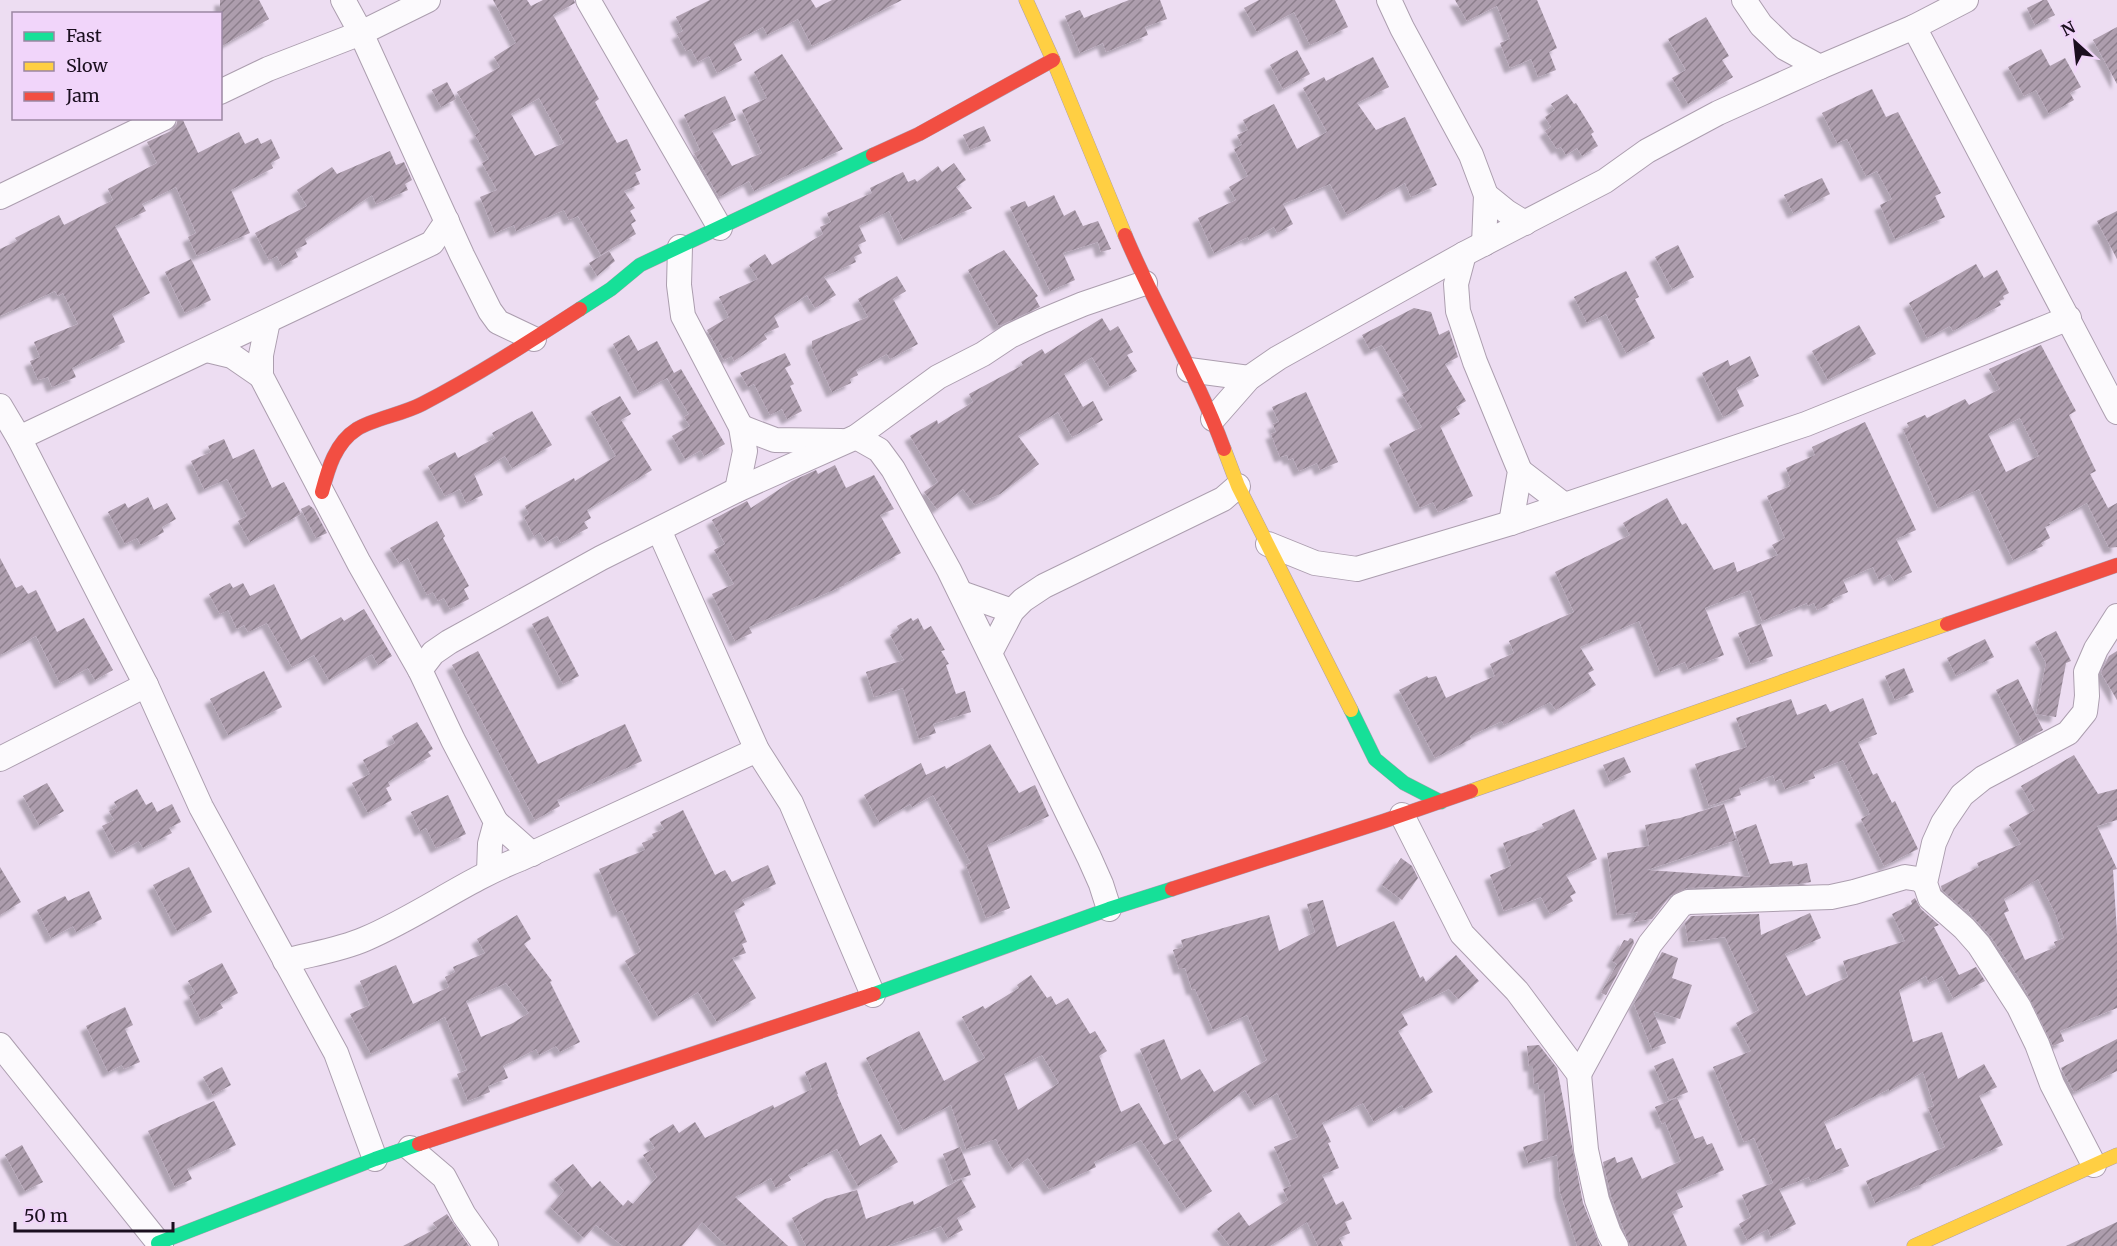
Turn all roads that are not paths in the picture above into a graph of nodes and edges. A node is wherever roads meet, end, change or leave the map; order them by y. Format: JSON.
{"nodes":[{"id":1,"x":344,"y":0,"type":"edge"},
{"id":2,"x":428,"y":0,"type":"edge"},
{"id":3,"x":588,"y":0,"type":"edge"},
{"id":4,"x":1026,"y":0,"type":"edge"},
{"id":5,"x":1389,"y":0,"type":"edge"},
{"id":6,"x":1744,"y":0,"type":"edge"},
{"id":7,"x":1966,"y":0,"type":"edge"},
{"id":8,"x":1914,"y":27,"type":"junction"},
{"id":9,"x":361,"y":33,"type":"junction"},
{"id":10,"x":1053,"y":60,"type":"junction"},
{"id":11,"x":1820,"y":67,"type":"junction"},
{"id":12,"x":222,"y":91,"type":"edge"},
{"id":13,"x":160,"y":120,"type":"edge"},
{"id":14,"x":1486,"y":195,"type":"junction"},
{"id":15,"x":0,"y":197,"type":"edge"},
{"id":16,"x":447,"y":221,"type":"junction"},
{"id":17,"x":1525,"y":223,"type":"junction"},
{"id":18,"x":720,"y":228,"type":"junction"},
{"id":19,"x":680,"y":247,"type":"junction"},
{"id":20,"x":1474,"y":249,"type":"junction"},
{"id":21,"x":1145,"y":283,"type":"junction"},
{"id":22,"x":2069,"y":318,"type":"junction"},
{"id":23,"x":268,"y":321,"type":"junction"},
{"id":24,"x":534,"y":339,"type":"junction"},
{"id":25,"x":207,"y":350,"type":"junction"},
{"id":26,"x":1189,"y":370,"type":"junction"},
{"id":27,"x":261,"y":376,"type":"junction"},
{"id":28,"x":1249,"y":378,"type":"junction"},
{"id":29,"x":0,"y":406,"type":"edge"},
{"id":30,"x":2117,"y":412,"type":"edge"},
{"id":31,"x":1213,"y":419,"type":"junction"},
{"id":32,"x":741,"y":427,"type":"junction"},
{"id":33,"x":19,"y":438,"type":"junction"},
{"id":34,"x":851,"y":439,"type":"junction"},
{"id":35,"x":342,"y":444,"type":"junction"},
{"id":36,"x":298,"y":448,"type":"junction"},
{"id":37,"x":1520,"y":471,"type":"junction"},
{"id":38,"x":1238,"y":486,"type":"junction"},
{"id":39,"x":737,"y":490,"type":"junction"},
{"id":40,"x":322,"y":492,"type":"junction"},
{"id":41,"x":1563,"y":504,"type":"junction"},
{"id":42,"x":1511,"y":523,"type":"junction"},
{"id":43,"x":659,"y":530,"type":"junction"},
{"id":44,"x":1268,"y":544,"type":"junction"},
{"id":45,"x":2117,"y":565,"type":"edge"},
{"id":46,"x":961,"y":593,"type":"junction"},
{"id":47,"x":1012,"y":611,"type":"junction"},
{"id":48,"x":2117,"y":616,"type":"edge"},
{"id":49,"x":990,"y":653,"type":"junction"},
{"id":50,"x":420,"y":670,"type":"junction"},
{"id":51,"x":146,"y":685,"type":"junction"},
{"id":52,"x":757,"y":750,"type":"junction"},
{"id":53,"x":0,"y":759,"type":"edge"},
{"id":54,"x":1441,"y":802,"type":"junction"},
{"id":55,"x":1402,"y":815,"type":"junction"},
{"id":56,"x":496,"y":822,"type":"junction"},
{"id":57,"x":532,"y":854,"type":"junction"},
{"id":58,"x":489,"y":872,"type":"junction"},
{"id":59,"x":1925,"y":883,"type":"junction"},
{"id":60,"x":1109,"y":909,"type":"junction"},
{"id":61,"x":285,"y":961,"type":"junction"},
{"id":62,"x":873,"y":995,"type":"junction"},
{"id":63,"x":0,"y":1045,"type":"edge"},
{"id":64,"x":1579,"y":1074,"type":"junction"},
{"id":65,"x":410,"y":1148,"type":"junction"},
{"id":66,"x":2117,"y":1155,"type":"edge"},
{"id":67,"x":375,"y":1159,"type":"junction"},
{"id":68,"x":2094,"y":1165,"type":"junction"},
{"id":69,"x":1956,"y":1237,"type":"edge"},
{"id":70,"x":160,"y":1244,"type":"edge"},
{"id":71,"x":486,"y":1246,"type":"edge"},
{"id":72,"x":1616,"y":1246,"type":"edge"},
{"id":73,"x":1914,"y":1246,"type":"edge"}],
"edges":[{"from":1,"to":9,"type":"street"},
{"from":2,"to":9,"type":"street"},
{"from":3,"to":18,"type":"street"},
{"from":4,"to":10,"type":"street"},
{"from":5,"to":14,"type":"street"},
{"from":6,"to":11,"type":"street"},
{"from":7,"to":8,"type":"street"},
{"from":8,"to":11,"type":"street"},
{"from":8,"to":22,"type":"street"},
{"from":9,"to":12,"type":"street"},
{"from":9,"to":16,"type":"street"},
{"from":10,"to":18,"type":"street"},
{"from":10,"to":21,"type":"street"},
{"from":11,"to":17,"type":"street"},
{"from":13,"to":15,"type":"street"},
{"from":14,"to":17,"type":"street"},
{"from":14,"to":20,"type":"street"},
{"from":16,"to":23,"type":"street"},
{"from":16,"to":24,"type":"street"},
{"from":17,"to":20,"type":"street"},
{"from":18,"to":19,"type":"street"},
{"from":19,"to":24,"type":"street"},
{"from":19,"to":32,"type":"street"},
{"from":20,"to":28,"type":"street"},
{"from":20,"to":37,"type":"street"},
{"from":21,"to":26,"type":"street"},
{"from":21,"to":34,"type":"street"},
{"from":22,"to":30,"type":"street"},
{"from":22,"to":41,"type":"street"},
{"from":23,"to":25,"type":"street"},
{"from":23,"to":27,"type":"street"},
{"from":24,"to":35,"type":"street"},
{"from":25,"to":27,"type":"street"},
{"from":25,"to":33,"type":"street"},
{"from":26,"to":28,"type":"street"},
{"from":26,"to":31,"type":"street"},
{"from":27,"to":36,"type":"street"},
{"from":28,"to":31,"type":"street"},
{"from":29,"to":33,"type":"street"},
{"from":31,"to":38,"type":"street"},
{"from":32,"to":34,"type":"street"},
{"from":32,"to":39,"type":"street"},
{"from":33,"to":51,"type":"street"},
{"from":34,"to":39,"type":"street"},
{"from":34,"to":46,"type":"street"},
{"from":35,"to":36,"type":"street"},
{"from":35,"to":40,"type":"street"},
{"from":36,"to":40,"type":"street"},
{"from":37,"to":41,"type":"street"},
{"from":37,"to":42,"type":"street"},
{"from":38,"to":44,"type":"street"},
{"from":38,"to":47,"type":"street"},
{"from":39,"to":43,"type":"street"},
{"from":40,"to":50,"type":"street"},
{"from":41,"to":42,"type":"street"},
{"from":42,"to":44,"type":"street"},
{"from":43,"to":50,"type":"street"},
{"from":43,"to":52,"type":"street"},
{"from":44,"to":54,"type":"street"},
{"from":45,"to":54,"type":"street"},
{"from":46,"to":47,"type":"street"},
{"from":46,"to":49,"type":"street"},
{"from":47,"to":49,"type":"street"},
{"from":48,"to":59,"type":"street"},
{"from":49,"to":60,"type":"street"},
{"from":50,"to":56,"type":"street"},
{"from":51,"to":53,"type":"street"},
{"from":51,"to":61,"type":"street"},
{"from":52,"to":57,"type":"street"},
{"from":52,"to":62,"type":"street"},
{"from":54,"to":55,"type":"street"},
{"from":55,"to":60,"type":"street"},
{"from":55,"to":64,"type":"street"},
{"from":56,"to":57,"type":"street"},
{"from":56,"to":58,"type":"street"},
{"from":57,"to":58,"type":"street"},
{"from":58,"to":61,"type":"street"},
{"from":59,"to":64,"type":"street"},
{"from":59,"to":68,"type":"street"},
{"from":60,"to":62,"type":"street"},
{"from":61,"to":67,"type":"street"},
{"from":62,"to":65,"type":"street"},
{"from":63,"to":70,"type":"street"},
{"from":64,"to":72,"type":"street"},
{"from":65,"to":67,"type":"street"},
{"from":65,"to":71,"type":"street"},
{"from":66,"to":68,"type":"street"},
{"from":67,"to":70,"type":"street"},
{"from":68,"to":69,"type":"street"},
{"from":69,"to":73,"type":"street"}]}
